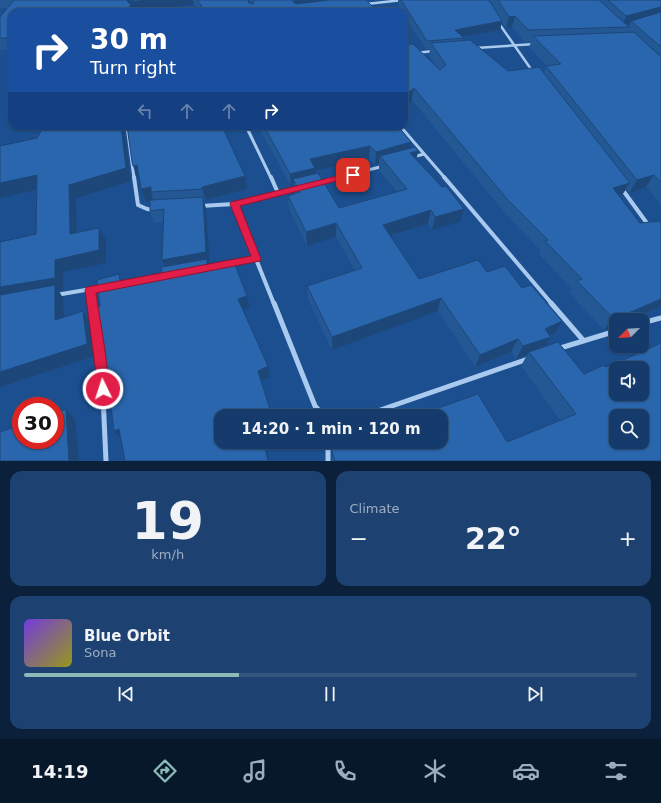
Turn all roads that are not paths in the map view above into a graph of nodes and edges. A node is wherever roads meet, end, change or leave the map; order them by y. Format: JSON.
{"nodes":[{"id":1,"x":403,"y":0,"type":"edge"},
{"id":2,"x":360,"y":5,"type":"edge"},
{"id":3,"x":497,"y":19,"type":"edge"},
{"id":4,"x":537,"y":44,"type":"edge"},
{"id":5,"x":513,"y":45,"type":"junction"},
{"id":6,"x":474,"y":48,"type":"edge"},
{"id":7,"x":435,"y":51,"type":"edge"},
{"id":8,"x":412,"y":53,"type":"edge"},
{"id":9,"x":537,"y":77,"type":"edge"},
{"id":10,"x":128,"y":130,"type":"edge"},
{"id":11,"x":248,"y":130,"type":"edge"},
{"id":12,"x":403,"y":130,"type":"edge"},
{"id":13,"x":424,"y":154,"type":"junction"},
{"id":14,"x":410,"y":158,"type":"edge"},
{"id":15,"x":389,"y":164,"type":"edge"},
{"id":16,"x":315,"y":184,"type":"edge"},
{"id":17,"x":618,"y":185,"type":"edge"},
{"id":18,"x":300,"y":187,"type":"edge"},
{"id":19,"x":278,"y":193,"type":"junction"},
{"id":20,"x":234,"y":204,"type":"junction"},
{"id":21,"x":198,"y":206,"type":"edge"},
{"id":22,"x":161,"y":209,"type":"edge"},
{"id":23,"x":652,"y":229,"type":"edge"},
{"id":24,"x":257,"y":259,"type":"junction"},
{"id":25,"x":197,"y":270,"type":"edge"},
{"id":26,"x":111,"y":286,"type":"edge"},
{"id":27,"x":90,"y":290,"type":"junction"},
{"id":28,"x":53,"y":296,"type":"edge"},
{"id":29,"x":661,"y":318,"type":"edge"},
{"id":30,"x":94,"y":320,"type":"edge"},
{"id":31,"x":649,"y":322,"type":"edge"},
{"id":32,"x":609,"y":333,"type":"edge"},
{"id":33,"x":97,"y":336,"type":"edge"},
{"id":34,"x":583,"y":340,"type":"junction"},
{"id":35,"x":554,"y":350,"type":"edge"},
{"id":36,"x":532,"y":357,"type":"edge"},
{"id":37,"x":318,"y":409,"type":"edge"},
{"id":38,"x":383,"y":409,"type":"edge"},
{"id":39,"x":328,"y":449,"type":"edge"},
{"id":40,"x":106,"y":461,"type":"edge"},
{"id":41,"x":328,"y":461,"type":"edge"}],
"edges":[{"from":1,"to":2,"type":"street"},
{"from":3,"to":5,"type":"street"},
{"from":4,"to":5,"type":"street"},
{"from":5,"to":6,"type":"street"},
{"from":5,"to":9,"type":"street"},
{"from":7,"to":8,"type":"street"},
{"from":10,"to":22,"type":"street"},
{"from":11,"to":19,"type":"street"},
{"from":12,"to":13,"type":"street"},
{"from":13,"to":14,"type":"street"},
{"from":13,"to":34,"type":"street"},
{"from":15,"to":16,"type":"street"},
{"from":17,"to":23,"type":"street"},
{"from":18,"to":19,"type":"street"},
{"from":19,"to":20,"type":"street"},
{"from":20,"to":21,"type":"street"},
{"from":20,"to":24,"type":"street"},
{"from":24,"to":25,"type":"street"},
{"from":24,"to":37,"type":"street"},
{"from":26,"to":27,"type":"street"},
{"from":27,"to":28,"type":"street"},
{"from":27,"to":30,"type":"street"},
{"from":29,"to":31,"type":"street"},
{"from":32,"to":34,"type":"street"},
{"from":33,"to":40,"type":"street"},
{"from":34,"to":35,"type":"street"},
{"from":36,"to":38,"type":"street"},
{"from":39,"to":41,"type":"street"}]}
